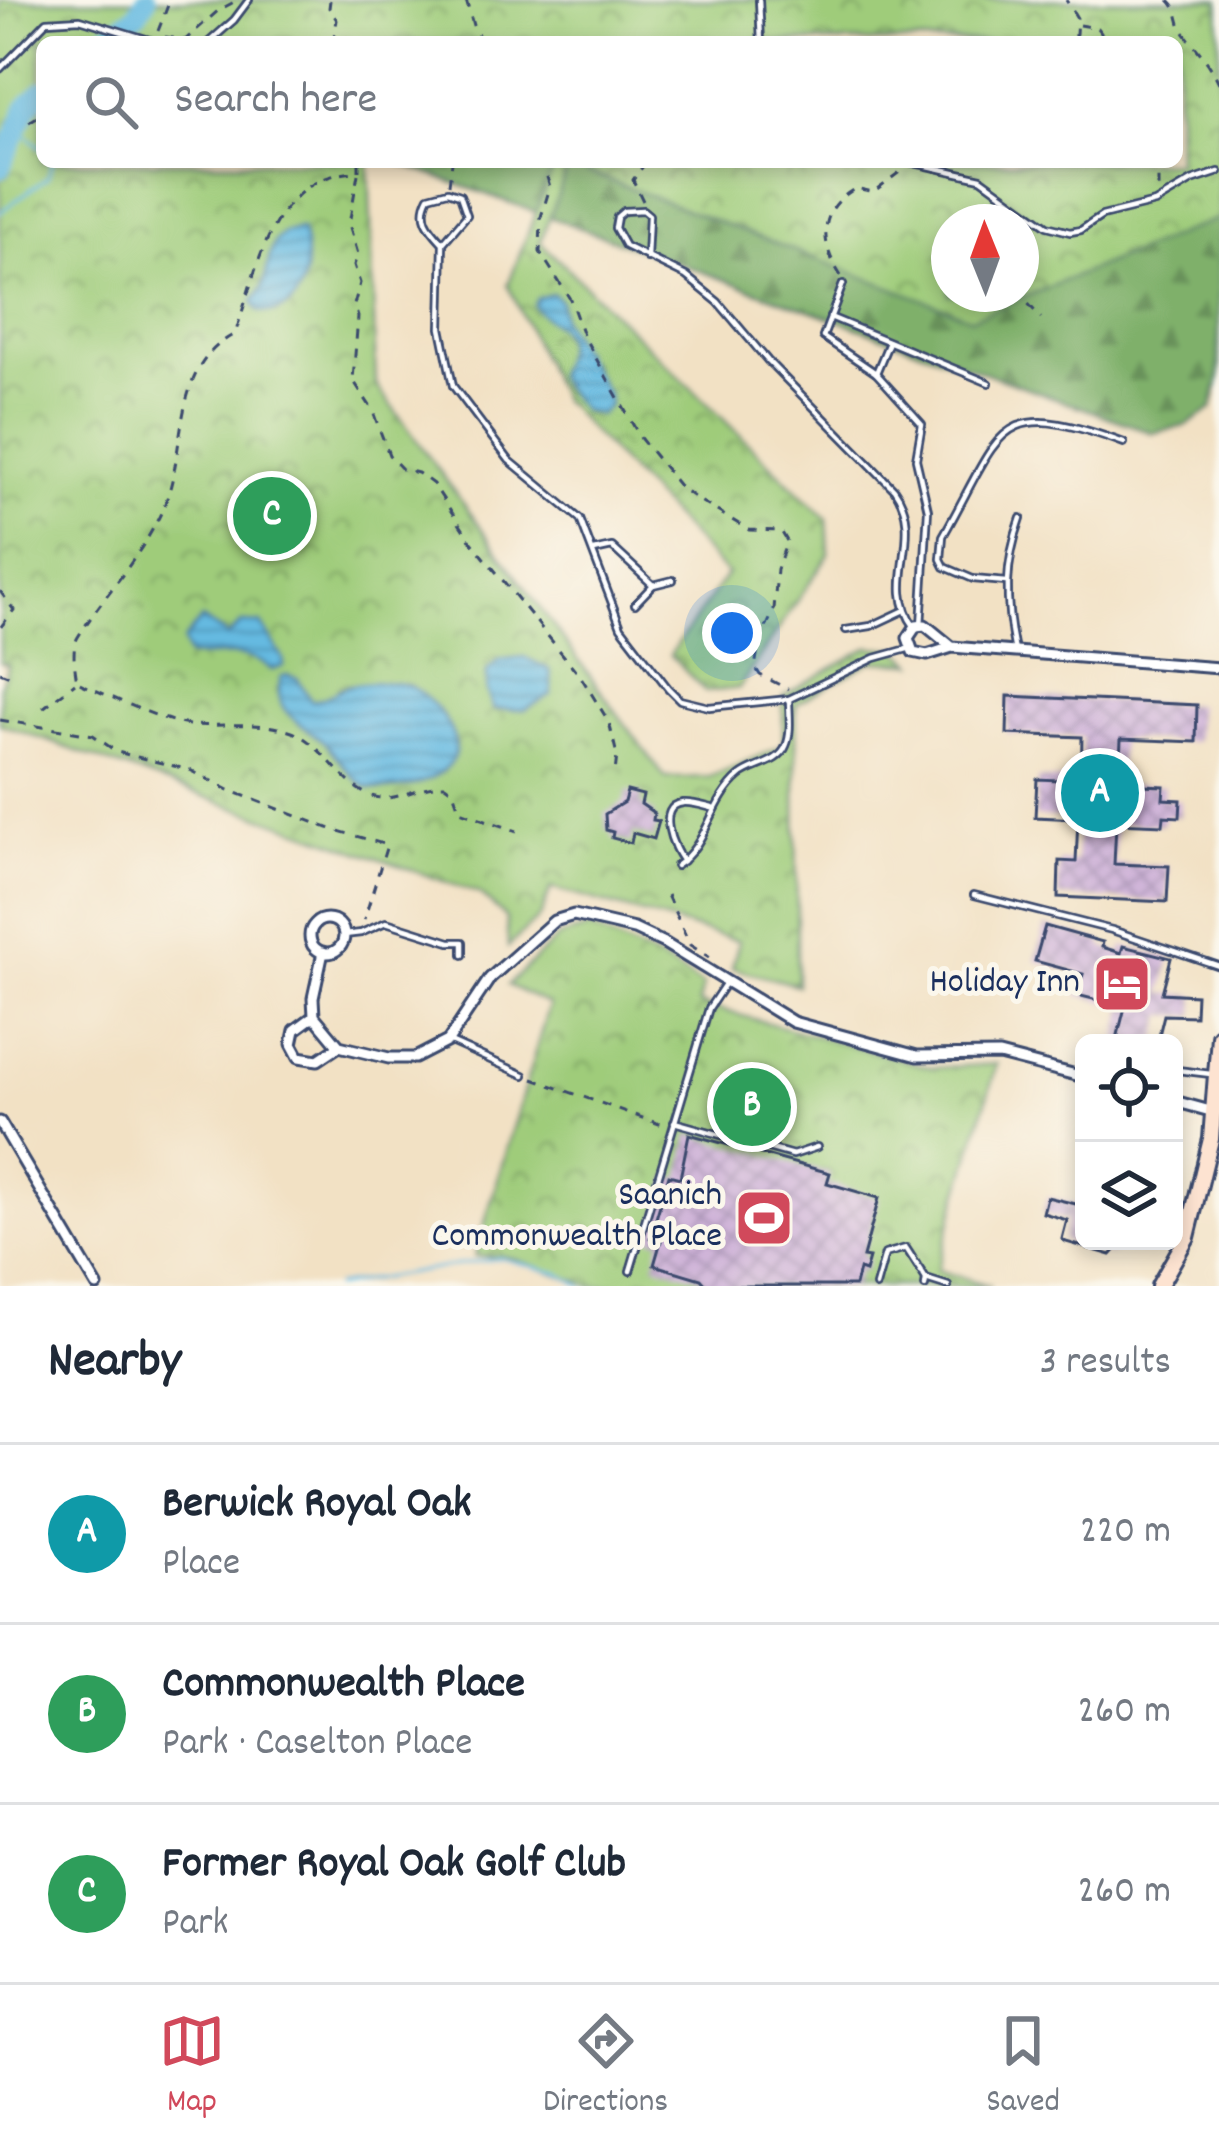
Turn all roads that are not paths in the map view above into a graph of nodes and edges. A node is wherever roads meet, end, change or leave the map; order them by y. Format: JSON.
{"nodes":[{"id":1,"x":249,"y":0,"type":"edge"},
{"id":2,"x":759,"y":0,"type":"edge"},
{"id":3,"x":144,"y":36,"type":"edge"},
{"id":4,"x":217,"y":36,"type":"edge"},
{"id":5,"x":761,"y":36,"type":"edge"},
{"id":6,"x":0,"y":69,"type":"edge"},
{"id":7,"x":934,"y":168,"type":"edge"},
{"id":8,"x":1219,"y":172,"type":"edge"},
{"id":9,"x":443,"y":243,"type":"junction"},
{"id":10,"x":647,"y":258,"type":"junction"},
{"id":11,"x":843,"y":284,"type":"road end"},
{"id":12,"x":830,"y":317,"type":"junction"},
{"id":13,"x":889,"y":342,"type":"junction"},
{"id":14,"x":876,"y":373,"type":"junction"},
{"id":15,"x":989,"y":383,"type":"dead end"},
{"id":16,"x":1124,"y":443,"type":"dead end"},
{"id":17,"x":1021,"y":518,"type":"dead end"},
{"id":18,"x":594,"y":551,"type":"junction"},
{"id":19,"x":673,"y":580,"type":"dead end"},
{"id":20,"x":1006,"y":582,"type":"junction"},
{"id":21,"x":653,"y":585,"type":"junction"},
{"id":22,"x":635,"y":604,"type":"dead end"},
{"id":23,"x":903,"y":611,"type":"junction"},
{"id":24,"x":918,"y":626,"type":"junction"},
{"id":25,"x":846,"y":630,"type":"dead end"},
{"id":26,"x":952,"y":647,"type":"junction"},
{"id":27,"x":911,"y":648,"type":"junction"},
{"id":28,"x":1015,"y":652,"type":"junction"},
{"id":29,"x":1219,"y":668,"type":"edge"},
{"id":30,"x":789,"y":699,"type":"junction"},
{"id":31,"x":712,"y":808,"type":"junction"},
{"id":32,"x":683,"y":862,"type":"junction"},
{"id":33,"x":676,"y":866,"type":"dead end"},
{"id":34,"x":974,"y":895,"type":"dead end"},
{"id":35,"x":344,"y":935,"type":"junction"},
{"id":36,"x":323,"y":952,"type":"junction"},
{"id":37,"x":463,"y":956,"type":"dead end"},
{"id":38,"x":1219,"y":965,"type":"edge"},
{"id":39,"x":727,"y":981,"type":"junction"},
{"id":40,"x":314,"y":1016,"type":"junction"},
{"id":41,"x":1219,"y":1036,"type":"edge"},
{"id":42,"x":448,"y":1041,"type":"junction"},
{"id":43,"x":339,"y":1046,"type":"junction"},
{"id":44,"x":1183,"y":1071,"type":"edge"},
{"id":45,"x":524,"y":1075,"type":"road end"},
{"id":46,"x":1075,"y":1075,"type":"edge"},
{"id":47,"x":1216,"y":1075,"type":"edge"},
{"id":48,"x":1183,"y":1103,"type":"edge"},
{"id":49,"x":1214,"y":1112,"type":"junction"},
{"id":50,"x":0,"y":1122,"type":"edge"},
{"id":51,"x":673,"y":1125,"type":"junction"},
{"id":52,"x":817,"y":1147,"type":"dead end"},
{"id":53,"x":630,"y":1271,"type":"dead end"},
{"id":54,"x":925,"y":1283,"type":"edge"},
{"id":55,"x":97,"y":1286,"type":"edge"},
{"id":56,"x":876,"y":1286,"type":"edge"},
{"id":57,"x":948,"y":1286,"type":"edge"},
{"id":58,"x":1160,"y":1286,"type":"edge"}],
"edges":[{"from":1,"to":4,"type":"lane"},
{"from":2,"to":5,"type":"lane"},
{"from":3,"to":6,"type":"lane"},
{"from":7,"to":8,"type":"lane"},
{"from":9,"to":9,"type":"lane"},
{"from":9,"to":18,"type":"lane"},
{"from":10,"to":10,"type":"lane"},
{"from":10,"to":23,"type":"lane"},
{"from":11,"to":12,"type":"lane"},
{"from":12,"to":13,"type":"lane"},
{"from":12,"to":14,"type":"lane"},
{"from":13,"to":14,"type":"lane"},
{"from":13,"to":15,"type":"lane"},
{"from":14,"to":24,"type":"lane"},
{"from":16,"to":20,"type":"lane"},
{"from":17,"to":20,"type":"lane"},
{"from":18,"to":21,"type":"lane"},
{"from":18,"to":30,"type":"lane"},
{"from":19,"to":21,"type":"lane"},
{"from":20,"to":28,"type":"lane"},
{"from":21,"to":22,"type":"lane"},
{"from":23,"to":24,"type":"lane"},
{"from":23,"to":25,"type":"lane"},
{"from":24,"to":26,"type":"street"},
{"from":24,"to":27,"type":"street"},
{"from":26,"to":27,"type":"street"},
{"from":26,"to":28,"type":"street"},
{"from":27,"to":30,"type":"lane"},
{"from":28,"to":29,"type":"street"},
{"from":30,"to":31,"type":"lane"},
{"from":31,"to":32,"type":"lane"},
{"from":31,"to":32,"type":"lane"},
{"from":32,"to":33,"type":"lane"},
{"from":34,"to":38,"type":"lane"},
{"from":35,"to":36,"type":"street"},
{"from":35,"to":36,"type":"street"},
{"from":35,"to":37,"type":"lane"},
{"from":36,"to":40,"type":"street"},
{"from":39,"to":42,"type":"street"},
{"from":39,"to":46,"type":"street"},
{"from":39,"to":51,"type":"lane"},
{"from":40,"to":43,"type":"street"},
{"from":40,"to":43,"type":"street"},
{"from":41,"to":47,"type":"street"},
{"from":42,"to":43,"type":"street"},
{"from":42,"to":45,"type":"lane"},
{"from":44,"to":47,"type":"lane"},
{"from":47,"to":49,"type":"street"},
{"from":48,"to":49,"type":"street"},
{"from":49,"to":58,"type":"street"},
{"from":50,"to":55,"type":"street"},
{"from":51,"to":52,"type":"lane"},
{"from":51,"to":53,"type":"lane"},
{"from":54,"to":56,"type":"lane"},
{"from":54,"to":57,"type":"lane"}]}
